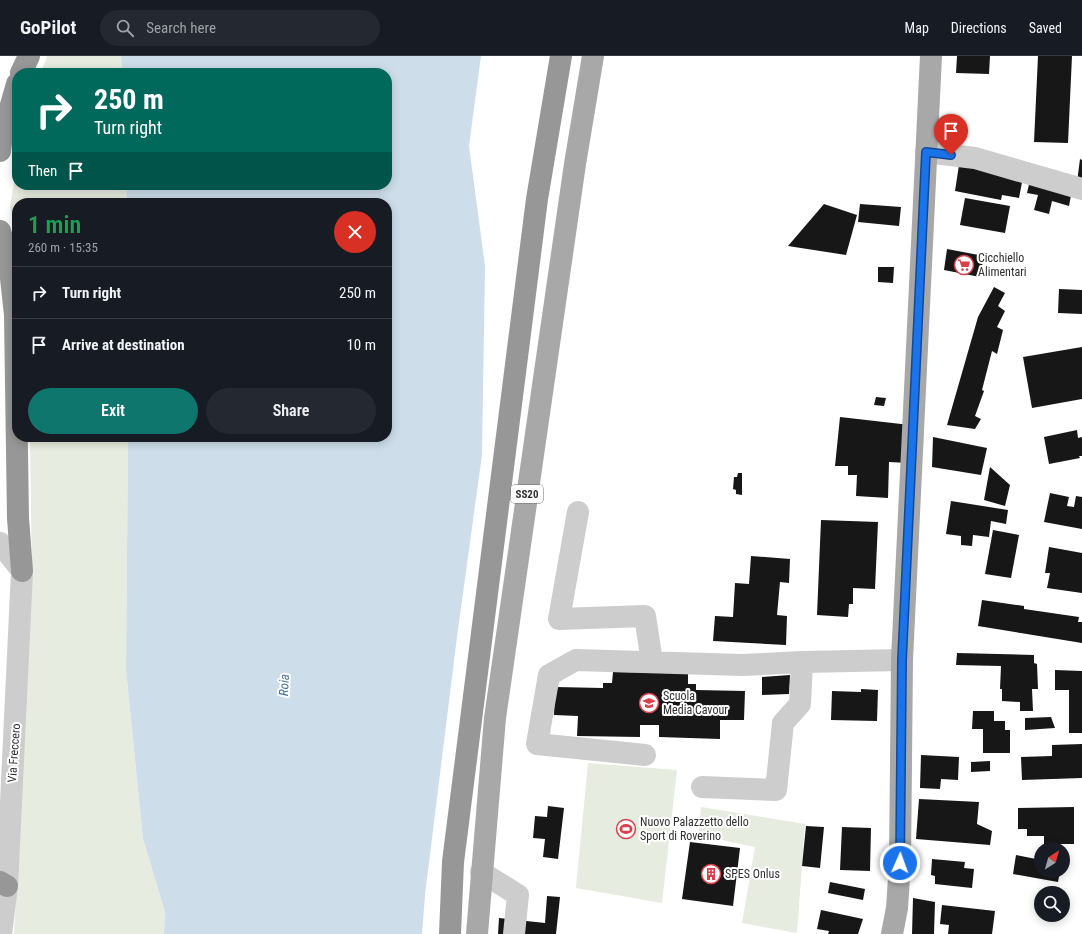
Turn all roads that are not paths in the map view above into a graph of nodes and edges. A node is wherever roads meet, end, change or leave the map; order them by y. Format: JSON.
{"nodes":[{"id":1,"x":29,"y":56,"type":"edge"},
{"id":2,"x":561,"y":56,"type":"edge"},
{"id":3,"x":593,"y":56,"type":"edge"},
{"id":4,"x":931,"y":56,"type":"edge"},
{"id":5,"x":23,"y":68,"type":"edge"},
{"id":6,"x":12,"y":101,"type":"edge"},
{"id":7,"x":0,"y":151,"type":"edge"},
{"id":8,"x":926,"y":152,"type":"junction"},
{"id":9,"x":1082,"y":189,"type":"edge"},
{"id":10,"x":0,"y":231,"type":"edge"},
{"id":11,"x":12,"y":288,"type":"edge"},
{"id":12,"x":17,"y":442,"type":"edge"},
{"id":13,"x":578,"y":512,"type":"dead end"},
{"id":14,"x":0,"y":543,"type":"edge"},
{"id":15,"x":22,"y":571,"type":"junction"},
{"id":16,"x":902,"y":660,"type":"junction"},
{"id":17,"x":652,"y":662,"type":"junction"},
{"id":18,"x":802,"y":662,"type":"junction"},
{"id":19,"x":645,"y":755,"type":"dead end"},
{"id":20,"x":702,"y":787,"type":"dead end"},
{"id":21,"x":481,"y":872,"type":"junction"},
{"id":22,"x":2,"y":878,"type":"edge"},
{"id":23,"x":1,"y":934,"type":"edge"},
{"id":24,"x":450,"y":934,"type":"edge"},
{"id":25,"x":477,"y":934,"type":"edge"},
{"id":26,"x":514,"y":934,"type":"edge"},
{"id":27,"x":892,"y":934,"type":"edge"}],
"edges":[{"from":1,"to":5,"type":"highway"},
{"from":2,"to":24,"type":"highway"},
{"from":3,"to":21,"type":"main road","number":"SS20"},
{"from":4,"to":8,"type":"main road"},
{"from":6,"to":7,"type":"highway"},
{"from":8,"to":9,"type":"street"},
{"from":8,"to":16,"type":"main road"},
{"from":10,"to":11,"type":"highway"},
{"from":12,"to":15,"type":"highway"},
{"from":13,"to":17,"type":"street"},
{"from":14,"to":15,"type":"street"},
{"from":15,"to":22,"type":"street","name":"Via Freccero"},
{"from":16,"to":18,"type":"street"},
{"from":16,"to":27,"type":"main road"},
{"from":17,"to":18,"type":"street"},
{"from":17,"to":19,"type":"street"},
{"from":18,"to":20,"type":"street"},
{"from":21,"to":25,"type":"main road","number":"SS20"},
{"from":21,"to":26,"type":"street"},
{"from":22,"to":23,"type":"street","name":"Via Freccero"}]}
